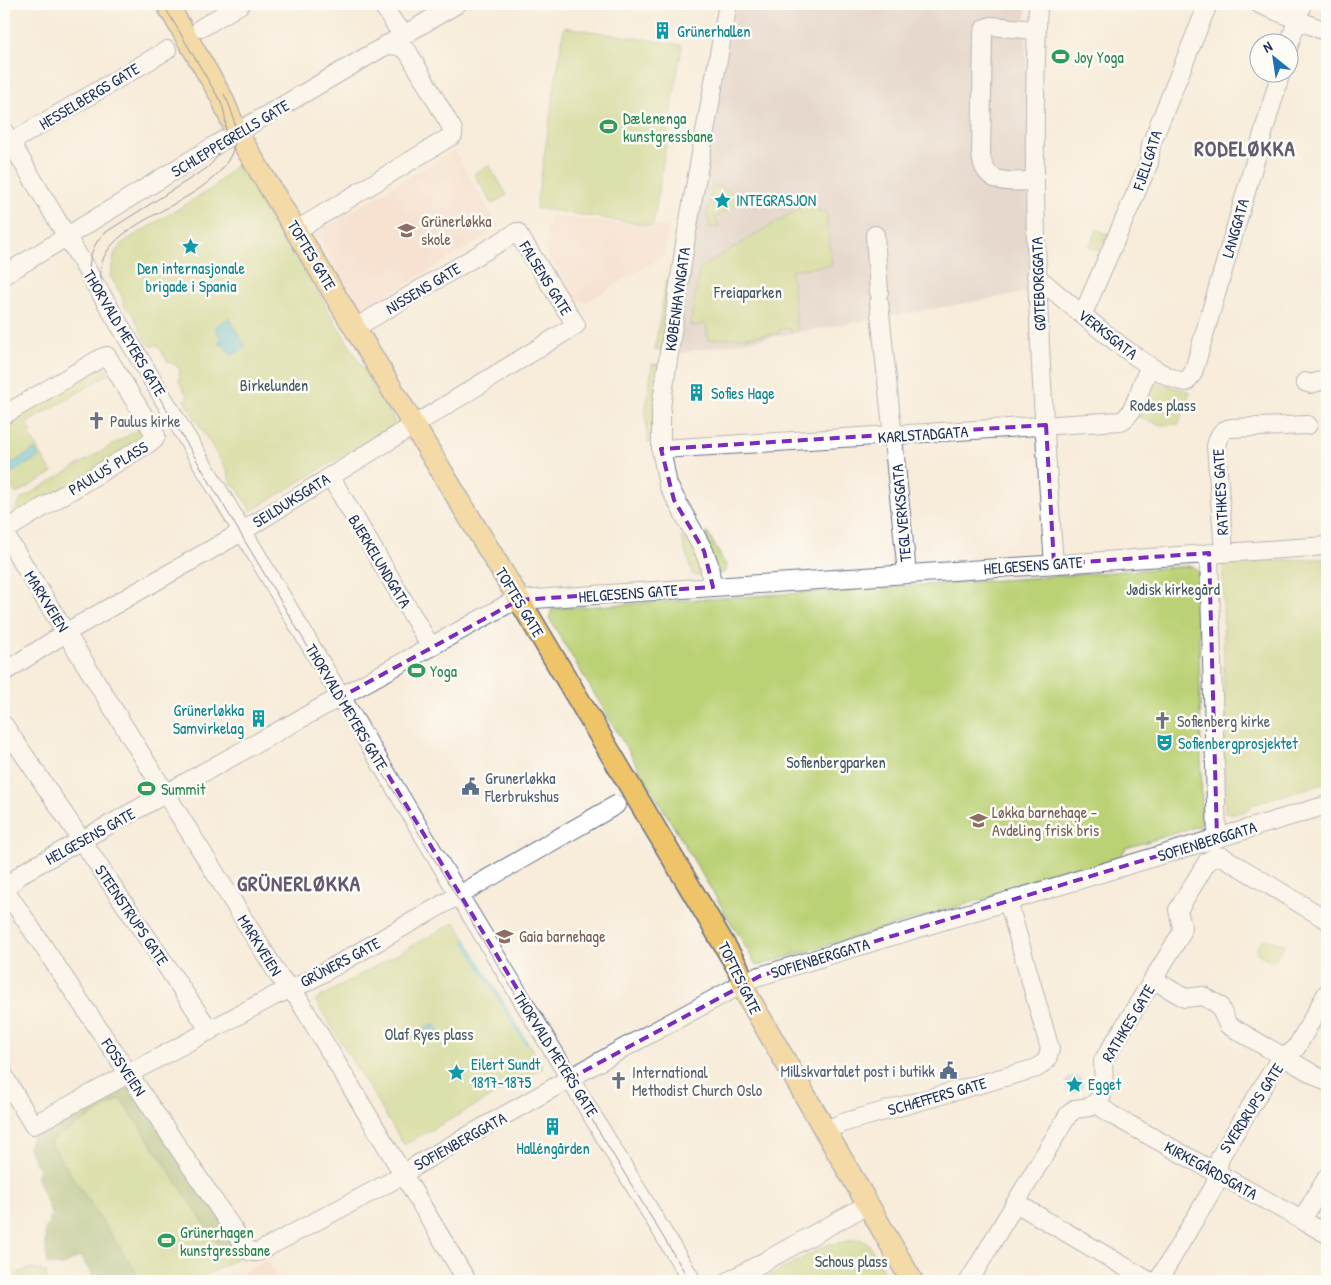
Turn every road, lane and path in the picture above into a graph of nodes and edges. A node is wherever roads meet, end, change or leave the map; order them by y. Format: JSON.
{"nodes":[{"id":1,"x":167,"y":4,"type":"edge"},
{"id":2,"x":241,"y":4,"type":"edge"},
{"id":3,"x":382,"y":4,"type":"edge"},
{"id":4,"x":457,"y":4,"type":"edge"},
{"id":5,"x":728,"y":4,"type":"edge"},
{"id":6,"x":1038,"y":4,"type":"edge"},
{"id":7,"x":1208,"y":4,"type":"edge"},
{"id":8,"x":1259,"y":4,"type":"edge"},
{"id":9,"x":1299,"y":12,"type":"edge"},
{"id":10,"x":201,"y":28,"type":"dead end"},
{"id":11,"x":1036,"y":30,"type":"junction"},
{"id":12,"x":1293,"y":32,"type":"edge"},
{"id":13,"x":1327,"y":32,"type":"edge"},
{"id":14,"x":406,"y":33,"type":"junction"},
{"id":15,"x":385,"y":45,"type":"junction"},
{"id":16,"x":167,"y":50,"type":"dead end"},
{"id":17,"x":1279,"y":82,"type":"edge"},
{"id":18,"x":237,"y":133,"type":"junction"},
{"id":19,"x":7,"y":137,"type":"edge"},
{"id":20,"x":1035,"y":181,"type":"junction"},
{"id":21,"x":297,"y":230,"type":"junction"},
{"id":22,"x":517,"y":232,"type":"joint"},
{"id":23,"x":875,"y":234,"type":"dead end"},
{"id":24,"x":67,"y":236,"type":"junction"},
{"id":25,"x":4,"y":275,"type":"edge"},
{"id":26,"x":1036,"y":276,"type":"junction"},
{"id":27,"x":1083,"y":314,"type":"junction"},
{"id":28,"x":576,"y":325,"type":"joint"},
{"id":29,"x":356,"y":328,"type":"junction"},
{"id":30,"x":1150,"y":367,"type":"junction"},
{"id":31,"x":1327,"y":379,"type":"edge"},
{"id":32,"x":1186,"y":382,"type":"joint"},
{"id":33,"x":1306,"y":382,"type":"dead end"},
{"id":34,"x":4,"y":416,"type":"edge"},
{"id":35,"x":413,"y":425,"type":"junction"},
{"id":36,"x":1046,"y":425,"type":"junction"},
{"id":37,"x":1308,"y":425,"type":"dead end"},
{"id":38,"x":894,"y":436,"type":"junction"},
{"id":39,"x":661,"y":449,"type":"junction"},
{"id":40,"x":330,"y":476,"type":"junction"},
{"id":41,"x":242,"y":530,"type":"junction"},
{"id":42,"x":4,"y":532,"type":"edge"},
{"id":43,"x":1327,"y":546,"type":"edge"},
{"id":44,"x":1216,"y":553,"type":"junction"},
{"id":45,"x":1054,"y":564,"type":"junction"},
{"id":46,"x":907,"y":573,"type":"junction"},
{"id":47,"x":712,"y":587,"type":"junction"},
{"id":48,"x":519,"y":600,"type":"junction"},
{"id":49,"x":67,"y":632,"type":"junction"},
{"id":50,"x":431,"y":647,"type":"junction"},
{"id":51,"x":4,"y":672,"type":"edge"},
{"id":52,"x":341,"y":697,"type":"junction"},
{"id":53,"x":4,"y":724,"type":"edge"},
{"id":54,"x":167,"y":794,"type":"junction"},
{"id":55,"x":616,"y":805,"type":"dead end"},
{"id":56,"x":1327,"y":805,"type":"edge"},
{"id":57,"x":82,"y":841,"type":"junction"},
{"id":58,"x":1217,"y":847,"type":"junction"},
{"id":59,"x":4,"y":889,"type":"edge"},
{"id":60,"x":459,"y":895,"type":"junction"},
{"id":61,"x":1008,"y":902,"type":"junction"},
{"id":62,"x":1327,"y":920,"type":"edge"},
{"id":63,"x":1154,"y":980,"type":"junction"},
{"id":64,"x":742,"y":983,"type":"junction"},
{"id":65,"x":289,"y":988,"type":"junction"},
{"id":66,"x":1327,"y":993,"type":"edge"},
{"id":67,"x":210,"y":1031,"type":"junction"},
{"id":68,"x":1284,"y":1058,"type":"junction"},
{"id":69,"x":129,"y":1074,"type":"junction"},
{"id":70,"x":4,"y":1076,"type":"edge"},
{"id":71,"x":571,"y":1078,"type":"junction"},
{"id":72,"x":1327,"y":1082,"type":"edge"},
{"id":73,"x":1097,"y":1104,"type":"junction"},
{"id":74,"x":824,"y":1131,"type":"junction"},
{"id":75,"x":403,"y":1172,"type":"junction"},
{"id":76,"x":1217,"y":1174,"type":"junction"},
{"id":77,"x":1327,"y":1177,"type":"edge"},
{"id":78,"x":1016,"y":1203,"type":"junction"},
{"id":79,"x":867,"y":1205,"type":"junction"},
{"id":80,"x":1302,"y":1220,"type":"junction"},
{"id":81,"x":1327,"y":1234,"type":"edge"},
{"id":82,"x":245,"y":1247,"type":"joint"},
{"id":83,"x":467,"y":1281,"type":"edge"},
{"id":84,"x":692,"y":1281,"type":"edge"},
{"id":85,"x":729,"y":1281,"type":"edge"},
{"id":86,"x":912,"y":1281,"type":"edge"},
{"id":87,"x":969,"y":1281,"type":"edge"},
{"id":88,"x":1149,"y":1281,"type":"edge"},
{"id":89,"x":1158,"y":1281,"type":"edge"}],
"edges":[{"from":1,"to":18,"type":"main road","name":"TOFTES GATE"},
{"from":2,"to":10,"type":"street"},
{"from":3,"to":14,"type":"street"},
{"from":4,"to":14,"type":"street","name":"SCHLEPPEGRELLS GATE"},
{"from":5,"to":39,"type":"street","name":"KØBENHAVNGATA"},
{"from":6,"to":11,"type":"street","name":"GØTEBORGGATA"},
{"from":7,"to":27,"type":"street","name":"FJELLGATA"},
{"from":8,"to":9,"type":"street"},
{"from":9,"to":12,"type":"street"},
{"from":9,"to":13,"type":"street"},
{"from":11,"to":20,"type":"street","name":"GØTEBORGGATA"},
{"from":11,"to":20,"type":"street"},
{"from":14,"to":15,"type":"street","name":"SCHLEPPEGRELLS GATE"},
{"from":15,"to":18,"type":"street","name":"SCHLEPPEGRELLS GATE"},
{"from":15,"to":21,"type":"street"},
{"from":16,"to":19,"type":"street","name":"HESSELBERGS GATE"},
{"from":17,"to":32,"type":"street","name":"LANGGATA"},
{"from":18,"to":21,"type":"main road","name":"TOFTES GATE"},
{"from":18,"to":24,"type":"street","name":"SCHLEPPEGRELLS GATE"},
{"from":19,"to":24,"type":"street","name":"THORVALD MEYERS GATE"},
{"from":20,"to":26,"type":"street","name":"GØTEBORGGATA"},
{"from":21,"to":29,"type":"main road","name":"TOFTES GATE"},
{"from":22,"to":28,"type":"street","name":"FALSENS GATE"},
{"from":22,"to":29,"type":"street","name":"NISSENS GATE"},
{"from":23,"to":38,"type":"street","name":"TEGLVERKSGATA"},
{"from":24,"to":25,"type":"street","name":"SCHLEPPEGRELLS GATE"},
{"from":24,"to":41,"type":"street","name":"THORVALD MEYERS GATE"},
{"from":26,"to":27,"type":"street","name":"VERKSGATA"},
{"from":26,"to":36,"type":"street","name":"GØTEBORGGATA"},
{"from":27,"to":30,"type":"street","name":"VERKSGATA"},
{"from":28,"to":35,"type":"street","name":"SEILDUKSGATA"},
{"from":29,"to":35,"type":"main road","name":"TOFTES GATE"},
{"from":30,"to":32,"type":"street","name":"VERKSGATA"},
{"from":30,"to":36,"type":"street","name":"KARLSTADGATA"},
{"from":31,"to":33,"type":"street"},
{"from":34,"to":42,"type":"street","name":"PAULUS' PLASS"},
{"from":35,"to":40,"type":"street","name":"SEILDUKSGATA"},
{"from":35,"to":48,"type":"main road","name":"TOFTES GATE"},
{"from":36,"to":38,"type":"street","name":"KARLSTADGATA"},
{"from":36,"to":45,"type":"street","name":"GØTEBORGGATA"},
{"from":37,"to":44,"type":"street","name":"RATHKES GATE"},
{"from":38,"to":39,"type":"street","name":"KARLSTADGATA"},
{"from":38,"to":46,"type":"street","name":"TEGLVERKSGATA"},
{"from":39,"to":47,"type":"street","name":"KØBENHAVNGATA"},
{"from":40,"to":41,"type":"street","name":"SEILDUKSGATA"},
{"from":40,"to":50,"type":"street","name":"BJERKELUNDGATA"},
{"from":41,"to":49,"type":"street","name":"SEILDUKSGATA"},
{"from":41,"to":52,"type":"street","name":"THORVALD MEYERS GATE"},
{"from":42,"to":49,"type":"street","name":"MARKVEIEN"},
{"from":43,"to":44,"type":"street","name":"HELGESENS GATE"},
{"from":44,"to":45,"type":"street","name":"HELGESENS GATE"},
{"from":44,"to":58,"type":"street","name":"RATHKES GATE"},
{"from":45,"to":46,"type":"street","name":"HELGESENS GATE"},
{"from":46,"to":47,"type":"street","name":"HELGESENS GATE"},
{"from":47,"to":48,"type":"street","name":"HELGESENS GATE"},
{"from":48,"to":50,"type":"street","name":"HELGESENS GATE"},
{"from":48,"to":64,"type":"main road","name":"TOFTES GATE"},
{"from":49,"to":51,"type":"street","name":"SEILDUKSGATA"},
{"from":49,"to":54,"type":"street","name":"MARKVEIEN"},
{"from":50,"to":52,"type":"street","name":"HELGESENS GATE"},
{"from":52,"to":54,"type":"street","name":"HELGESENS GATE"},
{"from":52,"to":60,"type":"street","name":"THORVALD MEYERS GATE"},
{"from":53,"to":57,"type":"street","name":"STEENSTRUPS GATE"},
{"from":54,"to":57,"type":"street","name":"HELGESENS GATE"},
{"from":54,"to":65,"type":"street","name":"MARKVEIEN"},
{"from":55,"to":60,"type":"street","name":"GRÜNERS GATE"},
{"from":56,"to":58,"type":"street","name":"SOFIENBERGGATA"},
{"from":57,"to":59,"type":"street","name":"HELGESENS GATE"},
{"from":57,"to":67,"type":"street","name":"STEENSTRUPS GATE"},
{"from":58,"to":61,"type":"street","name":"SOFIENBERGGATA"},
{"from":58,"to":62,"type":"street"},
{"from":58,"to":63,"type":"street","name":"RATHKES GATE"},
{"from":59,"to":69,"type":"street","name":"FOSSVEIEN"},
{"from":60,"to":65,"type":"street","name":"GRÜNERS GATE"},
{"from":60,"to":71,"type":"street","name":"THORVALD MEYERS GATE"},
{"from":61,"to":64,"type":"street","name":"SOFIENBERGGATA"},
{"from":61,"to":74,"type":"street","name":"SCHÆFFERS GATE"},
{"from":63,"to":68,"type":"street"},
{"from":63,"to":73,"type":"street","name":"RATHKES GATE"},
{"from":64,"to":71,"type":"street","name":"SOFIENBERGGATA"},
{"from":64,"to":74,"type":"main road","name":"TOFTES GATE"},
{"from":65,"to":67,"type":"street","name":"GRÜNERS GATE"},
{"from":65,"to":75,"type":"street","name":"MARKVEIEN"},
{"from":66,"to":68,"type":"street","name":"SVERDRUPS GATE"},
{"from":67,"to":69,"type":"street","name":"GRÜNERS GATE"},
{"from":68,"to":72,"type":"street"},
{"from":68,"to":76,"type":"street","name":"SVERDRUPS GATE"},
{"from":69,"to":70,"type":"street","name":"GRÜNERS GATE"},
{"from":69,"to":82,"type":"street","name":"FOSSVEIEN"},
{"from":71,"to":75,"type":"street","name":"SOFIENBERGGATA"},
{"from":71,"to":84,"type":"street","name":"THORVALD MEYERS GATE"},
{"from":73,"to":76,"type":"street","name":"KIRKEGÅRDSGATA"},
{"from":73,"to":78,"type":"street"},
{"from":74,"to":79,"type":"main road","name":"TOFTES GATE"},
{"from":75,"to":82,"type":"street","name":"SOFIENBERGGATA"},
{"from":75,"to":83,"type":"street","name":"MARKVEIEN"},
{"from":76,"to":80,"type":"street","name":"KIRKEGÅRDSGATA"},
{"from":76,"to":89,"type":"street","name":"SVERDRUPS GATE"},
{"from":77,"to":80,"type":"street"},
{"from":78,"to":87,"type":"street"},
{"from":78,"to":88,"type":"street"},
{"from":79,"to":85,"type":"street"},
{"from":79,"to":86,"type":"main road"},
{"from":80,"to":81,"type":"street","name":"KIRKEGÅRDSGATA"}]}
